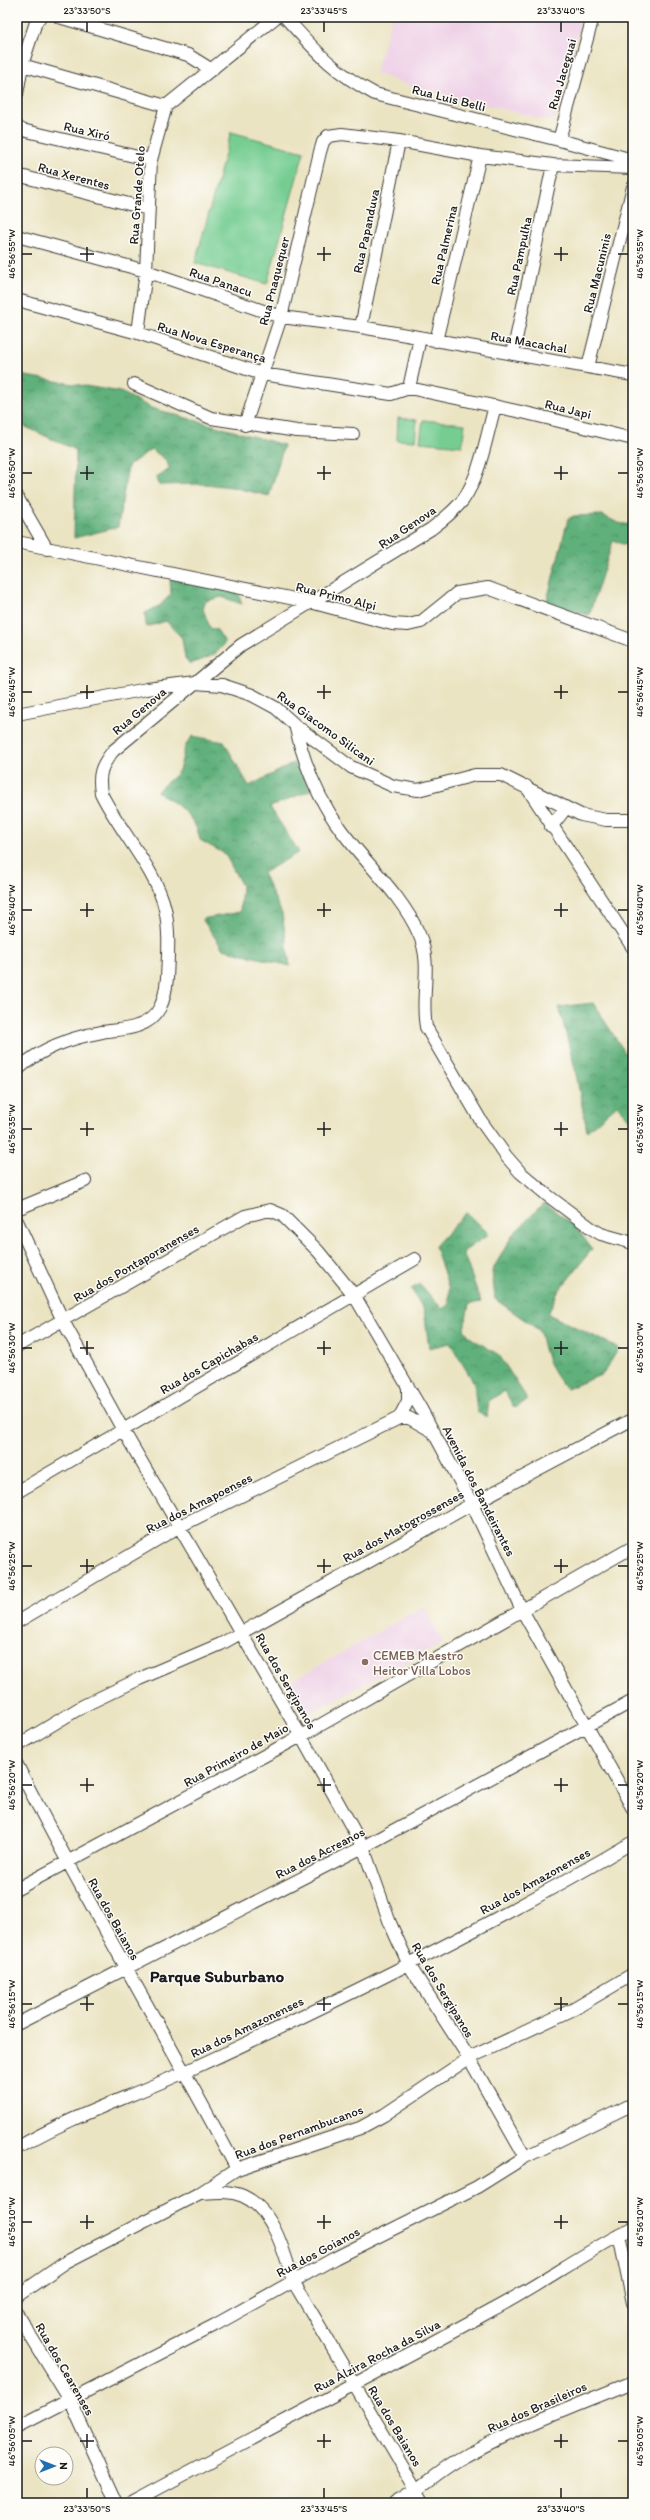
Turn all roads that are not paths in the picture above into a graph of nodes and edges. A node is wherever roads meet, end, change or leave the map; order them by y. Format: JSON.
{"nodes":[{"id":1,"x":40,"y":17,"type":"edge"},
{"id":2,"x":59,"y":17,"type":"edge"},
{"id":3,"x":276,"y":17,"type":"edge"},
{"id":4,"x":285,"y":17,"type":"edge"},
{"id":5,"x":593,"y":17,"type":"edge"},
{"id":6,"x":22,"y":65,"type":"junction"},
{"id":7,"x":212,"y":70,"type":"junction"},
{"id":8,"x":17,"y":94,"type":"edge"},
{"id":9,"x":166,"y":106,"type":"junction"},
{"id":10,"x":17,"y":126,"type":"edge"},
{"id":11,"x":559,"y":140,"type":"junction"},
{"id":12,"x":399,"y":141,"type":"junction"},
{"id":13,"x":480,"y":156,"type":"junction"},
{"id":14,"x":151,"y":160,"type":"junction"},
{"id":15,"x":633,"y":160,"type":"edge"},
{"id":16,"x":553,"y":165,"type":"junction"},
{"id":17,"x":633,"y":168,"type":"edge"},
{"id":18,"x":17,"y":175,"type":"edge"},
{"id":19,"x":633,"y":187,"type":"edge"},
{"id":20,"x":148,"y":209,"type":"junction"},
{"id":21,"x":17,"y":236,"type":"edge"},
{"id":22,"x":146,"y":271,"type":"junction"},
{"id":23,"x":17,"y":300,"type":"edge"},
{"id":24,"x":281,"y":317,"type":"junction"},
{"id":25,"x":360,"y":327,"type":"junction"},
{"id":26,"x":138,"y":333,"type":"junction"},
{"id":27,"x":420,"y":338,"type":"junction"},
{"id":28,"x":436,"y":341,"type":"junction"},
{"id":29,"x":512,"y":353,"type":"junction"},
{"id":30,"x":588,"y":367,"type":"junction"},
{"id":31,"x":262,"y":374,"type":"junction"},
{"id":32,"x":633,"y":375,"type":"edge"},
{"id":33,"x":134,"y":384,"type":"dead end"},
{"id":34,"x":409,"y":388,"type":"junction"},
{"id":35,"x":495,"y":406,"type":"junction"},
{"id":36,"x":245,"y":424,"type":"junction"},
{"id":37,"x":353,"y":434,"type":"dead end"},
{"id":38,"x":633,"y":439,"type":"edge"},
{"id":39,"x":17,"y":497,"type":"edge"},
{"id":40,"x":17,"y":542,"type":"edge"},
{"id":41,"x":47,"y":549,"type":"junction"},
{"id":42,"x":314,"y":603,"type":"junction"},
{"id":43,"x":633,"y":641,"type":"edge"},
{"id":44,"x":195,"y":683,"type":"junction"},
{"id":45,"x":17,"y":714,"type":"edge"},
{"id":46,"x":295,"y":725,"type":"junction"},
{"id":47,"x":525,"y":785,"type":"junction"},
{"id":48,"x":566,"y":808,"type":"junction"},
{"id":49,"x":633,"y":820,"type":"edge"},
{"id":50,"x":551,"y":827,"type":"junction"},
{"id":51,"x":633,"y":948,"type":"edge"},
{"id":52,"x":17,"y":1070,"type":"edge"},
{"id":53,"x":85,"y":1180,"type":"dead end"},
{"id":54,"x":17,"y":1209,"type":"edge"},
{"id":55,"x":270,"y":1210,"type":"joint"},
{"id":56,"x":17,"y":1221,"type":"edge"},
{"id":57,"x":633,"y":1244,"type":"edge"},
{"id":58,"x":415,"y":1259,"type":"dead end"},
{"id":59,"x":354,"y":1295,"type":"junction"},
{"id":60,"x":63,"y":1321,"type":"junction"},
{"id":61,"x":17,"y":1346,"type":"edge"},
{"id":62,"x":408,"y":1386,"type":"junction"},
{"id":63,"x":399,"y":1418,"type":"junction"},
{"id":64,"x":633,"y":1419,"type":"edge"},
{"id":65,"x":123,"y":1430,"type":"junction"},
{"id":66,"x":434,"y":1432,"type":"junction"},
{"id":67,"x":17,"y":1492,"type":"edge"},
{"id":68,"x":472,"y":1504,"type":"junction"},
{"id":69,"x":180,"y":1526,"type":"junction"},
{"id":70,"x":633,"y":1547,"type":"edge"},
{"id":71,"x":522,"y":1610,"type":"junction"},
{"id":72,"x":17,"y":1622,"type":"edge"},
{"id":73,"x":241,"y":1632,"type":"junction"},
{"id":74,"x":633,"y":1701,"type":"edge"},
{"id":75,"x":587,"y":1726,"type":"junction"},
{"id":76,"x":301,"y":1736,"type":"junction"},
{"id":77,"x":17,"y":1746,"type":"edge"},
{"id":78,"x":17,"y":1765,"type":"edge"},
{"id":79,"x":633,"y":1809,"type":"edge"},
{"id":80,"x":633,"y":1842,"type":"edge"},
{"id":81,"x":363,"y":1847,"type":"junction"},
{"id":82,"x":67,"y":1863,"type":"junction"},
{"id":83,"x":17,"y":1889,"type":"edge"},
{"id":84,"x":409,"y":1965,"type":"junction"},
{"id":85,"x":125,"y":1968,"type":"junction"},
{"id":86,"x":633,"y":1974,"type":"edge"},
{"id":87,"x":17,"y":2024,"type":"edge"},
{"id":88,"x":469,"y":2058,"type":"junction"},
{"id":89,"x":186,"y":2072,"type":"junction"},
{"id":90,"x":633,"y":2104,"type":"edge"},
{"id":91,"x":17,"y":2148,"type":"edge"},
{"id":92,"x":525,"y":2157,"type":"junction"},
{"id":93,"x":237,"y":2169,"type":"junction"},
{"id":94,"x":200,"y":2193,"type":"junction"},
{"id":95,"x":633,"y":2228,"type":"edge"},
{"id":96,"x":619,"y":2235,"type":"junction"},
{"id":97,"x":293,"y":2281,"type":"junction"},
{"id":98,"x":17,"y":2282,"type":"edge"},
{"id":99,"x":32,"y":2286,"type":"junction"},
{"id":100,"x":17,"y":2296,"type":"edge"},
{"id":101,"x":633,"y":2303,"type":"edge"},
{"id":102,"x":17,"y":2314,"type":"edge"},
{"id":103,"x":633,"y":2382,"type":"edge"},
{"id":104,"x":355,"y":2386,"type":"junction"},
{"id":105,"x":70,"y":2400,"type":"junction"},
{"id":106,"x":17,"y":2427,"type":"edge"},
{"id":107,"x":417,"y":2491,"type":"junction"},
{"id":108,"x":117,"y":2503,"type":"edge"},
{"id":109,"x":132,"y":2503,"type":"edge"},
{"id":110,"x":395,"y":2503,"type":"edge"},
{"id":111,"x":424,"y":2503,"type":"edge"}],
"edges":[{"from":1,"to":6,"type":"street"},
{"from":2,"to":7,"type":"street"},
{"from":3,"to":7,"type":"street"},
{"from":4,"to":11,"type":"street","name":"Rua Luis Belli"},
{"from":5,"to":11,"type":"street","name":"Rua Jaceguai"},
{"from":6,"to":8,"type":"street"},
{"from":6,"to":9,"type":"street"},
{"from":7,"to":9,"type":"street"},
{"from":9,"to":14,"type":"street","name":"Rua Grande Otelo"},
{"from":10,"to":14,"type":"street","name":"Rua Xiró"},
{"from":11,"to":15,"type":"street","name":"Rua Luis Belli"},
{"from":12,"to":13,"type":"street"},
{"from":12,"to":24,"type":"street","name":"Rua Pnaquequer"},
{"from":12,"to":25,"type":"street","name":"Rua Papanduva"},
{"from":13,"to":16,"type":"street"},
{"from":13,"to":28,"type":"street","name":"Rua Palmerina"},
{"from":14,"to":20,"type":"street","name":"Rua Grande Otelo"},
{"from":16,"to":17,"type":"street"},
{"from":16,"to":29,"type":"street","name":"Rua Pampulha"},
{"from":18,"to":20,"type":"street","name":"Rua Xerentes"},
{"from":19,"to":30,"type":"street","name":"Rua Macuninis"},
{"from":20,"to":22,"type":"street","name":"Rua Grande Otelo"},
{"from":21,"to":22,"type":"street","name":"Rua Panacu"},
{"from":22,"to":24,"type":"street","name":"Rua Panacu"},
{"from":22,"to":26,"type":"street","name":"Rua Grande Otelo"},
{"from":23,"to":26,"type":"street","name":"Rua Nova Esperança"},
{"from":24,"to":25,"type":"street","name":"Rua Panacu"},
{"from":24,"to":31,"type":"street","name":"Rua Pnaquequer"},
{"from":25,"to":27,"type":"street","name":"Rua Panacu"},
{"from":26,"to":31,"type":"street","name":"Rua Nova Esperança"},
{"from":27,"to":28,"type":"street","name":"Rua Macachal"},
{"from":27,"to":34,"type":"street"},
{"from":28,"to":29,"type":"street","name":"Rua Macachal"},
{"from":29,"to":30,"type":"street","name":"Rua Macachal"},
{"from":30,"to":32,"type":"street","name":"Rua Macachal"},
{"from":31,"to":34,"type":"street","name":"Rua Nova Esperança"},
{"from":31,"to":36,"type":"street","name":"Rua Pnaquequer"},
{"from":33,"to":36,"type":"street"},
{"from":34,"to":35,"type":"street","name":"Rua Nova Esperança"},
{"from":35,"to":38,"type":"street","name":"Rua Japi"},
{"from":35,"to":42,"type":"street","name":"Rua Genova"},
{"from":36,"to":37,"type":"street"},
{"from":39,"to":41,"type":"street"},
{"from":40,"to":41,"type":"street","name":"Rua Primo Alpi"},
{"from":41,"to":42,"type":"street","name":"Rua Primo Alpi"},
{"from":42,"to":43,"type":"street","name":"Rua Primo Alpi"},
{"from":42,"to":44,"type":"street","name":"Rua Genova"},
{"from":44,"to":45,"type":"street","name":"Rua Giacomo Silicani"},
{"from":44,"to":46,"type":"street","name":"Rua Giacomo Silicani"},
{"from":44,"to":52,"type":"street","name":"Rua Genova"},
{"from":46,"to":47,"type":"street","name":"Rua Giacomo Silicani"},
{"from":46,"to":57,"type":"street"},
{"from":47,"to":48,"type":"street","name":"Rua Giacomo Silicani"},
{"from":47,"to":50,"type":"street"},
{"from":48,"to":49,"type":"street","name":"Rua Giacomo Silicani"},
{"from":48,"to":50,"type":"street"},
{"from":50,"to":51,"type":"street"},
{"from":53,"to":54,"type":"street"},
{"from":55,"to":59,"type":"street","name":"Avenida dos Bandeirantes"},
{"from":55,"to":60,"type":"street","name":"Rua dos Pontaporanenses"},
{"from":56,"to":60,"type":"street","name":"Rua dos Sergipanos"},
{"from":58,"to":59,"type":"street","name":"Rua dos Capichabas"},
{"from":59,"to":62,"type":"street","name":"Avenida dos Bandeirantes"},
{"from":59,"to":65,"type":"street","name":"Rua dos Capichabas"},
{"from":60,"to":61,"type":"street","name":"Rua dos Pontaporanenses"},
{"from":60,"to":65,"type":"street","name":"Rua dos Sergipanos"},
{"from":62,"to":63,"type":"street"},
{"from":62,"to":66,"type":"street","name":"Avenida dos Bandeirantes"},
{"from":63,"to":66,"type":"street"},
{"from":63,"to":69,"type":"street","name":"Rua dos Amapoenses"},
{"from":64,"to":68,"type":"street","name":"Rua dos Matogrossenses"},
{"from":65,"to":67,"type":"street","name":"Rua dos Capichabas"},
{"from":65,"to":69,"type":"street","name":"Rua dos Sergipanos"},
{"from":66,"to":68,"type":"street","name":"Avenida dos Bandeirantes"},
{"from":68,"to":71,"type":"street","name":"Avenida dos Bandeirantes"},
{"from":68,"to":73,"type":"street","name":"Rua dos Matogrossenses"},
{"from":69,"to":72,"type":"street","name":"Rua dos Amapoenses"},
{"from":69,"to":73,"type":"street","name":"Rua dos Sergipanos"},
{"from":70,"to":71,"type":"street","name":"Rua Primeiro de Maio"},
{"from":71,"to":75,"type":"street","name":"Avenida dos Bandeirantes"},
{"from":71,"to":76,"type":"street","name":"Rua Primeiro de Maio"},
{"from":73,"to":76,"type":"street","name":"Rua dos Sergipanos"},
{"from":73,"to":77,"type":"street","name":"Rua dos Matogrossenses"},
{"from":74,"to":75,"type":"street","name":"Rua dos Acreanos"},
{"from":75,"to":79,"type":"street","name":"Avenida dos Bandeirantes"},
{"from":75,"to":81,"type":"street","name":"Rua dos Acreanos"},
{"from":76,"to":81,"type":"street","name":"Rua dos Sergipanos"},
{"from":76,"to":82,"type":"street","name":"Rua Primeiro de Maio"},
{"from":78,"to":82,"type":"street","name":"Rua dos Baianos"},
{"from":80,"to":84,"type":"street","name":"Rua dos Amazonenses"},
{"from":81,"to":84,"type":"street","name":"Rua dos Sergipanos"},
{"from":81,"to":85,"type":"street","name":"Rua dos Acreanos"},
{"from":82,"to":83,"type":"street","name":"Rua Primeiro de Maio"},
{"from":82,"to":85,"type":"street","name":"Rua dos Baianos"},
{"from":84,"to":88,"type":"street","name":"Rua dos Sergipanos"},
{"from":84,"to":89,"type":"street","name":"Rua dos Amazonenses"},
{"from":85,"to":87,"type":"street","name":"Rua dos Acreanos"},
{"from":85,"to":89,"type":"street","name":"Rua dos Baianos"},
{"from":86,"to":88,"type":"street","name":"Rua dos Pernambucanos"},
{"from":88,"to":92,"type":"street","name":"Rua dos Sergipanos"},
{"from":88,"to":93,"type":"street","name":"Rua dos Pernambucanos"},
{"from":89,"to":91,"type":"street","name":"Rua dos Amazonenses"},
{"from":89,"to":93,"type":"street","name":"Rua dos Baianos"},
{"from":90,"to":92,"type":"street","name":"Rua dos Goianos"},
{"from":92,"to":97,"type":"street","name":"Rua dos Goianos"},
{"from":93,"to":94,"type":"street","name":"Rua dos Pernambucanos"},
{"from":94,"to":97,"type":"street","name":"Rua dos Baianos"},
{"from":94,"to":99,"type":"street","name":"Rua dos Pernambucanos"},
{"from":95,"to":96,"type":"street","name":"Rua Alzira Rocha da Silva"},
{"from":96,"to":101,"type":"street"},
{"from":96,"to":104,"type":"street","name":"Rua Alzira Rocha da Silva"},
{"from":97,"to":104,"type":"street","name":"Rua dos Baianos"},
{"from":97,"to":105,"type":"street","name":"Rua dos Goianos"},
{"from":98,"to":99,"type":"street"},
{"from":99,"to":100,"type":"street","name":"Rua dos Pernambucanos"},
{"from":102,"to":105,"type":"street","name":"Rua dos Cearenses"},
{"from":103,"to":107,"type":"street","name":"Rua dos Brasileiros"},
{"from":104,"to":107,"type":"street","name":"Rua dos Baianos"},
{"from":104,"to":109,"type":"street","name":"Rua Alzira Rocha da Silva"},
{"from":105,"to":106,"type":"street","name":"Rua dos Goianos"},
{"from":105,"to":108,"type":"street","name":"Rua dos Cearenses"},
{"from":107,"to":110,"type":"street","name":"Rua dos Brasileiros"},
{"from":107,"to":111,"type":"street","name":"Rua dos Baianos"}]}
